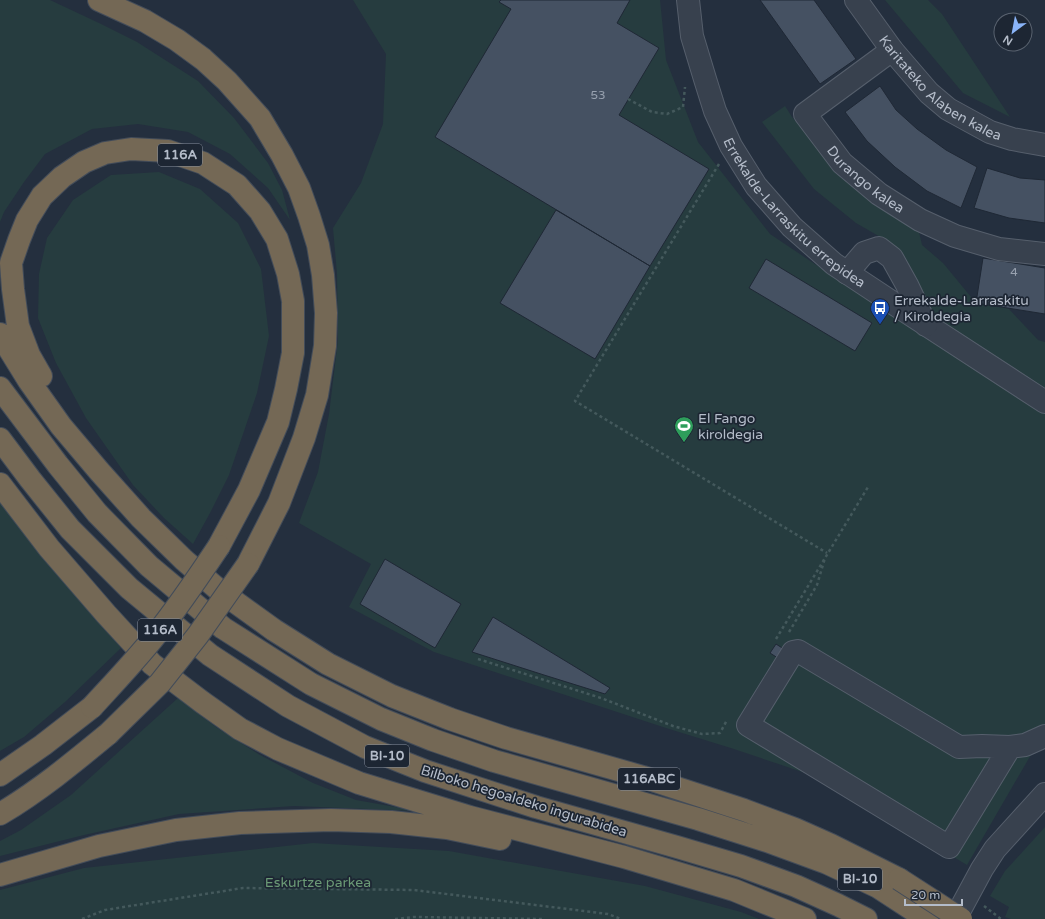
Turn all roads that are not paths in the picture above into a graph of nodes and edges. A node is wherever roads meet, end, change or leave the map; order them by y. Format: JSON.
{"nodes":[{"id":1,"x":99,"y":0,"type":"edge"},
{"id":2,"x":688,"y":0,"type":"edge"},
{"id":3,"x":856,"y":0,"type":"edge"},
{"id":4,"x":892,"y":50,"type":"junction"},
{"id":5,"x":1045,"y":145,"type":"edge"},
{"id":6,"x":1045,"y":254,"type":"edge"},
{"id":7,"x":847,"y":273,"type":"junction"},
{"id":8,"x":926,"y":324,"type":"junction"},
{"id":9,"x":0,"y":334,"type":"edge"},
{"id":10,"x":0,"y":388,"type":"edge"},
{"id":11,"x":1045,"y":402,"type":"edge"},
{"id":12,"x":0,"y":439,"type":"edge"},
{"id":13,"x":99,"y":471,"type":"junction"},
{"id":14,"x":0,"y":484,"type":"edge"},
{"id":15,"x":1045,"y":736,"type":"edge"},
{"id":16,"x":1010,"y":747,"type":"junction"},
{"id":17,"x":0,"y":775,"type":"edge"},
{"id":18,"x":1045,"y":794,"type":"edge"},
{"id":19,"x":0,"y":814,"type":"edge"},
{"id":20,"x":624,"y":857,"type":"junction"},
{"id":21,"x":0,"y":875,"type":"edge"},
{"id":22,"x":896,"y":888,"type":"junction"},
{"id":23,"x":805,"y":919,"type":"edge"},
{"id":24,"x":866,"y":919,"type":"edge"},
{"id":25,"x":927,"y":919,"type":"edge"},
{"id":26,"x":955,"y":919,"type":"edge"},
{"id":27,"x":961,"y":919,"type":"edge"}],
"edges":[{"from":1,"to":19,"type":"highway","bridge":true},
{"from":2,"to":7,"type":"street","name":"Errekalde-Larraskitu errepidea"},
{"from":3,"to":4,"type":"street","name":"Karitateko Alaben kalea"},
{"from":4,"to":5,"type":"street","name":"Karitateko Alaben kalea"},
{"from":4,"to":6,"type":"street","name":"Durango kalea"},
{"from":7,"to":8,"type":"street","name":"Errekalde-Larraskitu errepidea"},
{"from":7,"to":8,"type":"street"},
{"from":8,"to":11,"type":"street","name":"Errekalde-Larraskitu errepidea"},
{"from":9,"to":13,"type":"highway"},
{"from":10,"to":22,"type":"highway","number":"BI-10"},
{"from":12,"to":24,"type":"highway","name":"Bilboko hegoaldeko ingurabidea","number":"BI-10"},
{"from":13,"to":17,"type":"highway","number":"116A","bridge":true},
{"from":13,"to":22,"type":"highway","number":"116ABC"},
{"from":14,"to":20,"type":"highway"},
{"from":15,"to":16,"type":"street"},
{"from":16,"to":16,"type":"street"},
{"from":18,"to":26,"type":"street"},
{"from":20,"to":21,"type":"highway"},
{"from":20,"to":23,"type":"highway"},
{"from":22,"to":25,"type":"highway","number":"BI-10"},
{"from":22,"to":27,"type":"highway","number":"116ABC","bridge":true}]}
